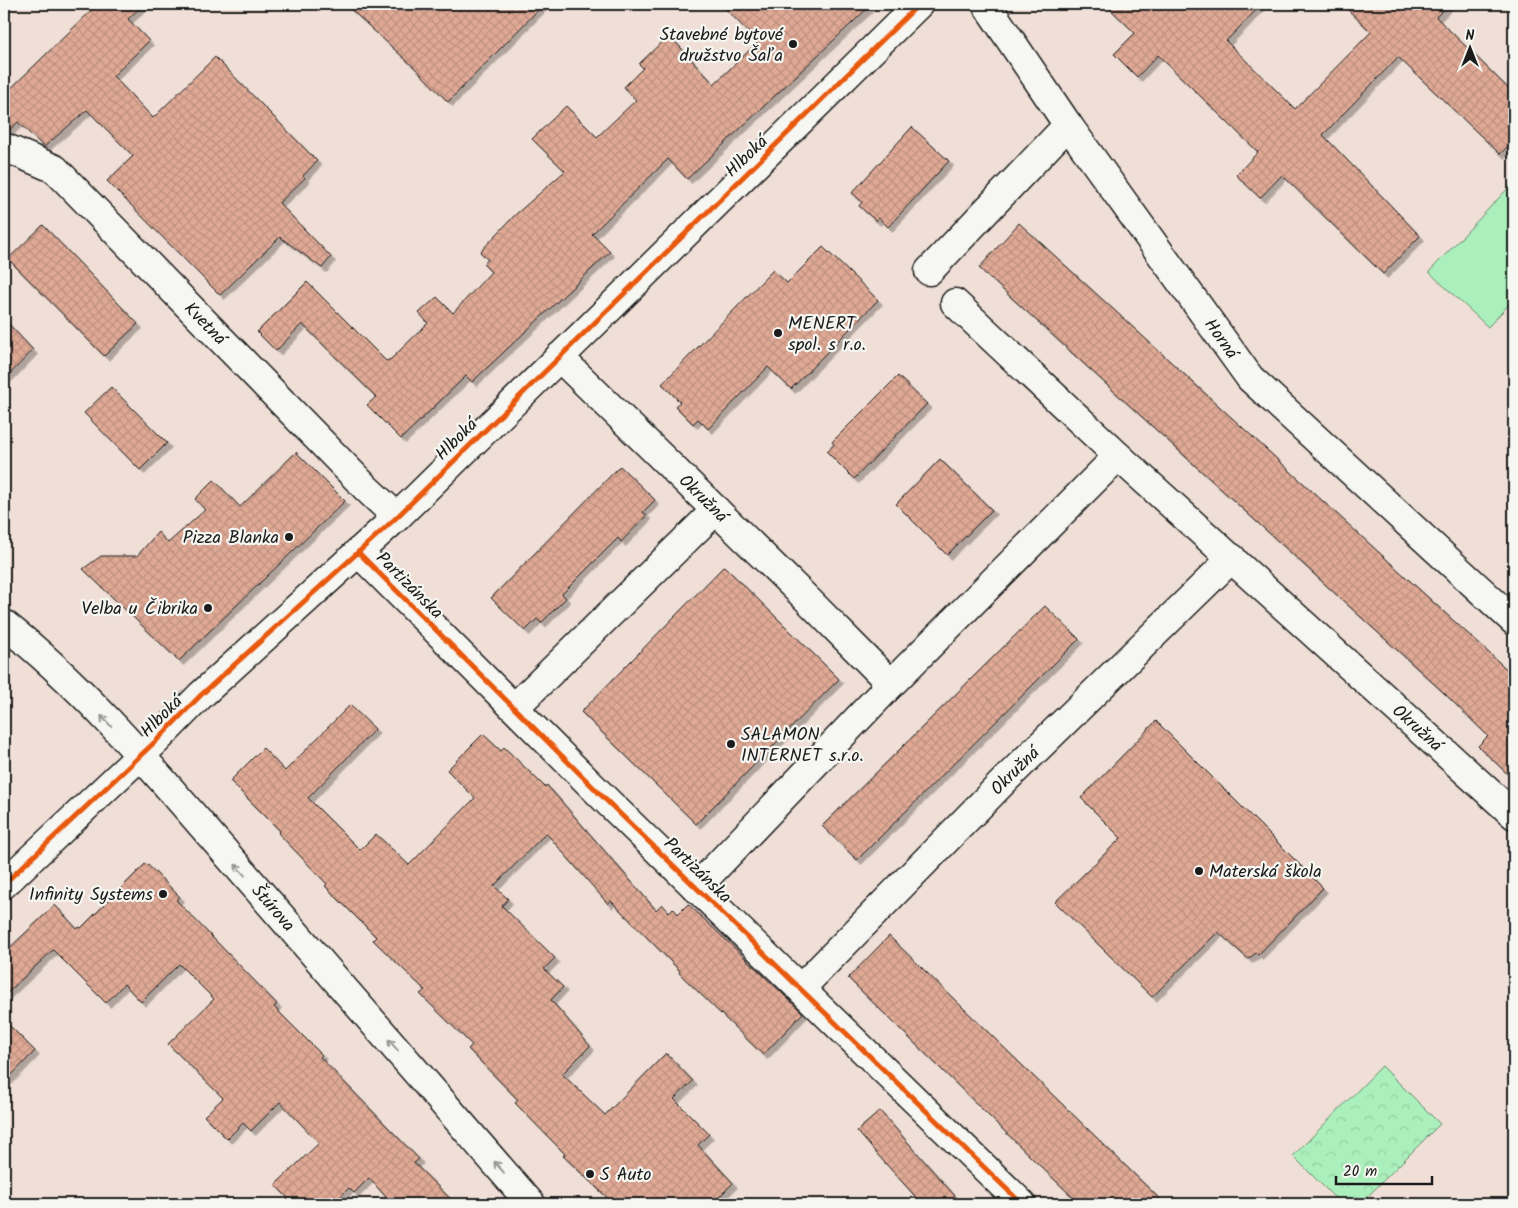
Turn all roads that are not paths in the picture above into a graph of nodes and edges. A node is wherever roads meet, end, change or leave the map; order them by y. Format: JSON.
{"nodes":[{"id":1,"x":919,"y":4,"type":"edge"},
{"id":2,"x":986,"y":4,"type":"edge"},
{"id":3,"x":1068,"y":124,"type":"junction"},
{"id":4,"x":4,"y":147,"type":"edge"},
{"id":5,"x":929,"y":271,"type":"dead end"},
{"id":6,"x":955,"y":303,"type":"dead end"},
{"id":7,"x":559,"y":357,"type":"junction"},
{"id":8,"x":1118,"y":456,"type":"junction"},
{"id":9,"x":716,"y":510,"type":"junction"},
{"id":10,"x":397,"y":517,"type":"junction"},
{"id":11,"x":358,"y":552,"type":"junction"},
{"id":12,"x":1232,"y":558,"type":"junction"},
{"id":13,"x":1514,"y":621,"type":"edge"},
{"id":14,"x":4,"y":624,"type":"edge"},
{"id":15,"x":891,"y":684,"type":"junction"},
{"id":16,"x":515,"y":707,"type":"junction"},
{"id":17,"x":139,"y":756,"type":"junction"},
{"id":18,"x":1514,"y":815,"type":"edge"},
{"id":19,"x":4,"y":884,"type":"edge"},
{"id":20,"x":696,"y":888,"type":"junction"},
{"id":21,"x":801,"y":988,"type":"junction"},
{"id":22,"x":531,"y":1204,"type":"edge"},
{"id":23,"x":1022,"y":1204,"type":"edge"}],
"edges":[{"from":1,"to":7,"type":"street","name":"Hlboká"},
{"from":2,"to":3,"type":"street","name":"Horná"},
{"from":3,"to":5,"type":"street"},
{"from":3,"to":13,"type":"street","name":"Horná"},
{"from":4,"to":10,"type":"street","name":"Kvetná"},
{"from":6,"to":8,"type":"street","name":"Okružná"},
{"from":7,"to":9,"type":"street","name":"Okružná"},
{"from":7,"to":10,"type":"street","name":"Hlboká"},
{"from":8,"to":12,"type":"street","name":"Okružná"},
{"from":8,"to":15,"type":"street"},
{"from":9,"to":15,"type":"street","name":"Okružná"},
{"from":9,"to":16,"type":"street"},
{"from":10,"to":11,"type":"street","name":"Hlboká"},
{"from":11,"to":16,"type":"street","name":"Partizánska"},
{"from":11,"to":17,"type":"street","name":"Hlboká"},
{"from":12,"to":18,"type":"street","name":"Okružná"},
{"from":12,"to":21,"type":"street","name":"Okružná"},
{"from":17,"to":14,"type":"street","name":"Štúrova","one_way":true},
{"from":15,"to":20,"type":"street"},
{"from":16,"to":20,"type":"street","name":"Partizánska"},
{"from":17,"to":19,"type":"street","name":"Hlboká"},
{"from":22,"to":17,"type":"street","name":"Štúrova","one_way":true},
{"from":20,"to":21,"type":"street","name":"Partizánska"},
{"from":21,"to":23,"type":"street","name":"Partizánska"}]}
